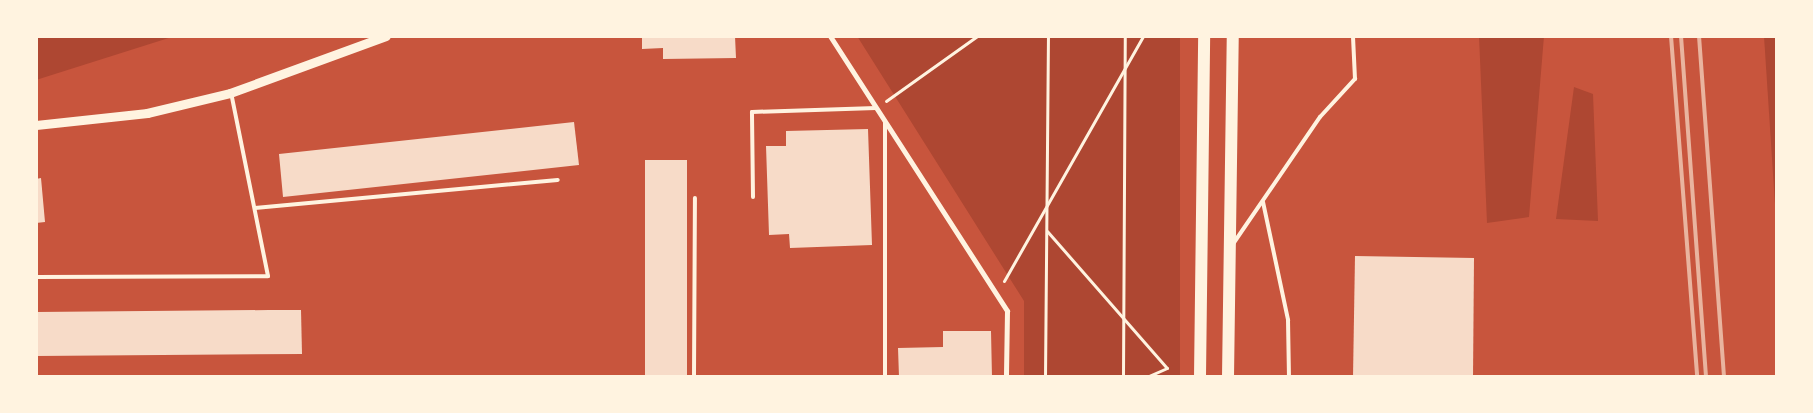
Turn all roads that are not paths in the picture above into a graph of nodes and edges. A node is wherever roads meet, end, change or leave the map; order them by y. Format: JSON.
{"nodes":[{"id":1,"x":386,"y":36,"type":"edge"},
{"id":2,"x":830,"y":36,"type":"edge"},
{"id":3,"x":1204,"y":36,"type":"edge"},
{"id":4,"x":1233,"y":36,"type":"edge"},
{"id":5,"x":1354,"y":36,"type":"edge"},
{"id":6,"x":230,"y":93,"type":"junction"},
{"id":7,"x":876,"y":108,"type":"junction"},
{"id":8,"x":885,"y":122,"type":"junction"},
{"id":9,"x":36,"y":125,"type":"edge"},
{"id":10,"x":558,"y":180,"type":"dead end"},
{"id":11,"x":753,"y":197,"type":"dead end"},
{"id":12,"x":695,"y":198,"type":"dead end"},
{"id":13,"x":1263,"y":201,"type":"junction"},
{"id":14,"x":254,"y":208,"type":"junction"},
{"id":15,"x":1228,"y":252,"type":"junction"},
{"id":16,"x":36,"y":277,"type":"edge"},
{"id":17,"x":694,"y":377,"type":"edge"},
{"id":18,"x":886,"y":377,"type":"edge"},
{"id":19,"x":1006,"y":377,"type":"edge"},
{"id":20,"x":1200,"y":377,"type":"edge"},
{"id":21,"x":1228,"y":377,"type":"edge"},
{"id":22,"x":1289,"y":377,"type":"edge"}],
"edges":[{"from":1,"to":6,"type":"street"},
{"from":2,"to":7,"type":"street"},
{"from":3,"to":20,"type":"main road"},
{"from":4,"to":15,"type":"main road"},
{"from":5,"to":13,"type":"lane"},
{"from":6,"to":9,"type":"street"},
{"from":6,"to":14,"type":"lane"},
{"from":7,"to":8,"type":"street"},
{"from":7,"to":11,"type":"lane"},
{"from":8,"to":18,"type":"lane"},
{"from":8,"to":19,"type":"street"},
{"from":10,"to":14,"type":"lane"},
{"from":12,"to":17,"type":"lane"},
{"from":13,"to":15,"type":"lane"},
{"from":13,"to":22,"type":"lane"},
{"from":14,"to":16,"type":"lane"},
{"from":15,"to":21,"type":"main road"}]}
